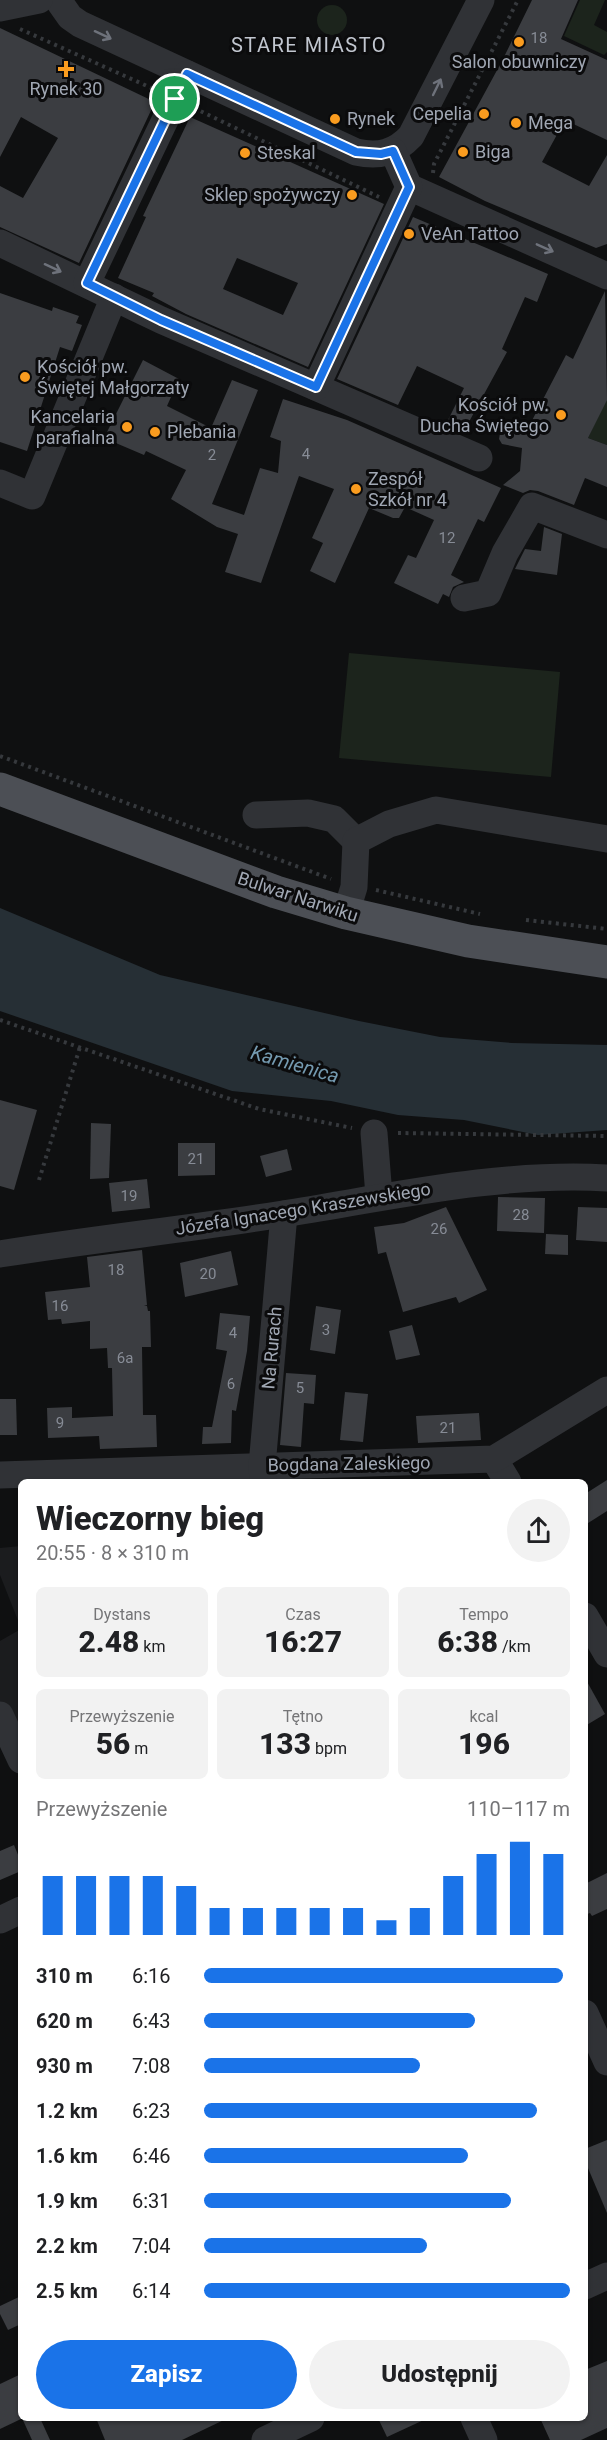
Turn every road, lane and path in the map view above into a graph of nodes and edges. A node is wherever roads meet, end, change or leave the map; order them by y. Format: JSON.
{"nodes":[{"id":1,"x":39,"y":0,"type":"edge"},
{"id":2,"x":58,"y":0,"type":"edge"},
{"id":3,"x":481,"y":0,"type":"edge"},
{"id":4,"x":518,"y":0,"type":"edge"},
{"id":5,"x":8,"y":18,"type":"edge"},
{"id":6,"x":187,"y":74,"type":"junction"},
{"id":7,"x":162,"y":93,"type":"dead end"},
{"id":8,"x":190,"y":106,"type":"dead end"},
{"id":9,"x":393,"y":151,"type":"junction"},
{"id":10,"x":421,"y":182,"type":"junction"},
{"id":11,"x":386,"y":200,"type":"dead end"},
{"id":12,"x":0,"y":243,"type":"edge"},
{"id":13,"x":607,"y":276,"type":"edge"},
{"id":14,"x":87,"y":283,"type":"junction"},
{"id":15,"x":114,"y":297,"type":"junction"},
{"id":16,"x":316,"y":387,"type":"junction"},
{"id":17,"x":479,"y":458,"type":"dead end"},
{"id":18,"x":0,"y":483,"type":"edge"},
{"id":19,"x":607,"y":535,"type":"edge"},
{"id":20,"x":464,"y":598,"type":"dead end"},
{"id":21,"x":0,"y":756,"type":"edge"},
{"id":22,"x":0,"y":789,"type":"edge"},
{"id":23,"x":256,"y":815,"type":"dead end"},
{"id":24,"x":607,"y":839,"type":"edge"},
{"id":25,"x":356,"y":841,"type":"junction"},
{"id":26,"x":350,"y":900,"type":"junction"},
{"id":27,"x":486,"y":915,"type":"dead end"},
{"id":28,"x":522,"y":920,"type":"dead end"},
{"id":29,"x":607,"y":929,"type":"edge"},
{"id":30,"x":607,"y":962,"type":"edge"},
{"id":31,"x":0,"y":1020,"type":"edge"},
{"id":32,"x":80,"y":1047,"type":"junction"},
{"id":33,"x":374,"y":1133,"type":"junction"},
{"id":34,"x":607,"y":1136,"type":"edge"},
{"id":35,"x":607,"y":1178,"type":"edge"},
{"id":36,"x":39,"y":1180,"type":"dead end"},
{"id":37,"x":379,"y":1196,"type":"junction"},
{"id":38,"x":284,"y":1214,"type":"junction"},
{"id":39,"x":0,"y":1254,"type":"edge"},
{"id":40,"x":607,"y":1390,"type":"edge"},
{"id":41,"x":501,"y":1471,"type":"edge"},
{"id":42,"x":263,"y":1474,"type":"edge"},
{"id":43,"x":0,"y":1475,"type":"edge"},
{"id":44,"x":588,"y":1621,"type":"edge"},
{"id":45,"x":607,"y":1654,"type":"edge"},
{"id":46,"x":2,"y":1726,"type":"edge"},
{"id":47,"x":18,"y":1755,"type":"edge"},
{"id":48,"x":18,"y":1911,"type":"edge"},
{"id":49,"x":0,"y":1920,"type":"edge"},
{"id":50,"x":588,"y":2020,"type":"edge"},
{"id":51,"x":607,"y":2062,"type":"edge"},
{"id":52,"x":607,"y":2276,"type":"edge"},
{"id":53,"x":588,"y":2285,"type":"edge"},
{"id":54,"x":475,"y":2421,"type":"edge"},
{"id":55,"x":302,"y":2428,"type":"edge"},
{"id":56,"x":265,"y":2440,"type":"edge"},
{"id":57,"x":484,"y":2440,"type":"edge"}],
"edges":[{"from":1,"to":5,"type":"street"},
{"from":2,"to":6,"type":"street","one_way":true},
{"from":9,"to":3,"type":"street","one_way":true},
{"from":4,"to":10,"type":"path"},
{"from":5,"to":7,"type":"path"},
{"from":6,"to":9,"type":"street"},
{"from":6,"to":14,"type":"street"},
{"from":8,"to":11,"type":"path"},
{"from":9,"to":10,"type":"street"},
{"from":10,"to":13,"type":"street","one_way":true},
{"from":10,"to":16,"type":"street"},
{"from":12,"to":14,"type":"street","one_way":true},
{"from":14,"to":15,"type":"street"},
{"from":15,"to":16,"type":"street"},
{"from":15,"to":18,"type":"street"},
{"from":16,"to":17,"type":"street"},
{"from":19,"to":20,"type":"street"},
{"from":21,"to":26,"type":"path"},
{"from":22,"to":26,"type":"main road","name":"Bulwar Narwiku"},
{"from":23,"to":25,"type":"street"},
{"from":24,"to":25,"type":"street"},
{"from":25,"to":26,"type":"street"},
{"from":26,"to":27,"type":"path"},
{"from":26,"to":30,"type":"main road","name":"Bulwar Narwiku"},
{"from":28,"to":29,"type":"path"},
{"from":31,"to":32,"type":"path"},
{"from":32,"to":33,"type":"path"},
{"from":32,"to":36,"type":"path"},
{"from":33,"to":34,"type":"path"},
{"from":33,"to":37,"type":"street"},
{"from":35,"to":37,"type":"street","name":"Józefa Ignacego Kraszewskiego"},
{"from":37,"to":38,"type":"street","name":"Józefa Ignacego Kraszewskiego"},
{"from":38,"to":39,"type":"street","name":"Józefa Ignacego Kraszewskiego"},
{"from":38,"to":42,"type":"street","name":"Na Rurach"},
{"from":40,"to":41,"type":"street","name":"Bogdana Zaleskiego"},
{"from":41,"to":42,"type":"street","name":"Bogdana Zaleskiego"},
{"from":42,"to":43,"type":"street","name":"Bogdana Zaleskiego"},
{"from":44,"to":45,"type":"street"},
{"from":46,"to":47,"type":"street"},
{"from":48,"to":49,"type":"street"},
{"from":50,"to":51,"type":"street"},
{"from":52,"to":53,"type":"street"},
{"from":54,"to":57,"type":"street"},
{"from":55,"to":56,"type":"street"}]}
